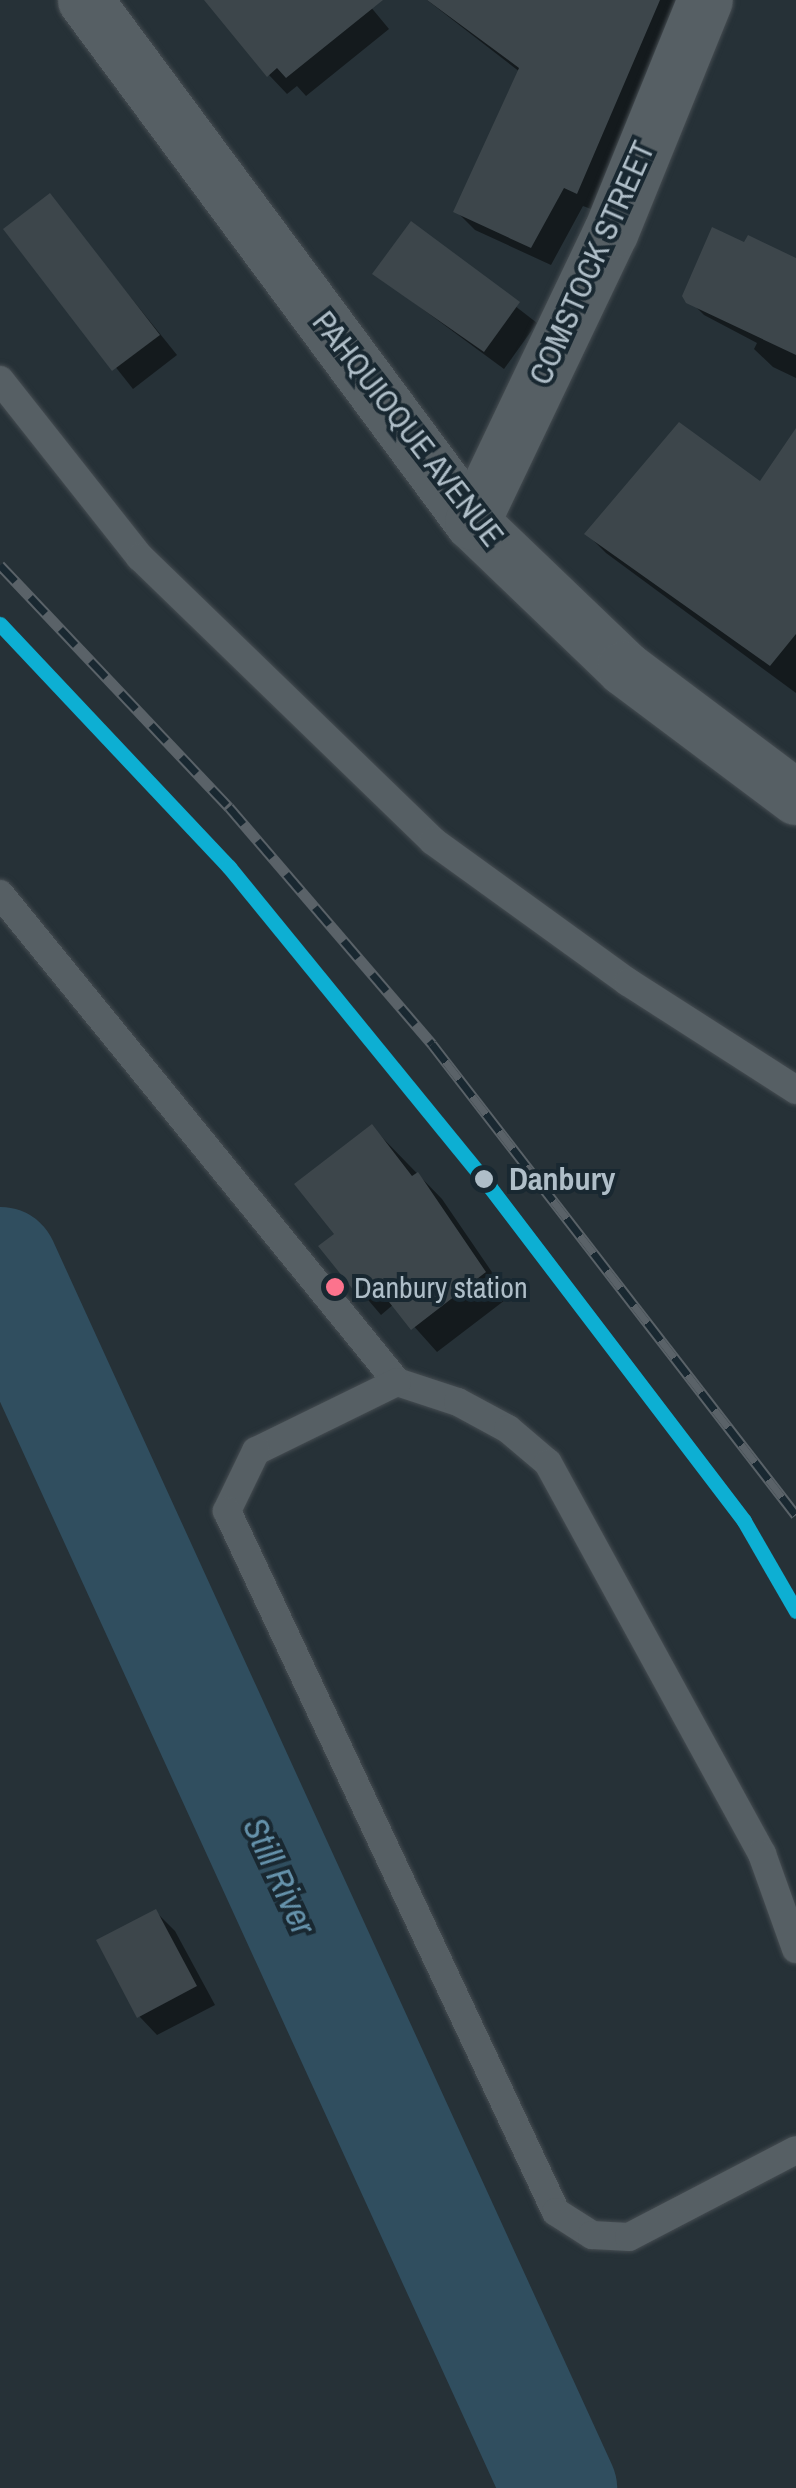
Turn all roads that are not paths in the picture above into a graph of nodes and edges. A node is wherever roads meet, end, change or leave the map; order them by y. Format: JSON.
{"nodes":[{"id":1,"x":84,"y":0,"type":"edge"},
{"id":2,"x":706,"y":0,"type":"edge"},
{"id":3,"x":0,"y":380,"type":"edge"},
{"id":4,"x":472,"y":522,"type":"junction"},
{"id":5,"x":796,"y":797,"type":"edge"},
{"id":6,"x":0,"y":894,"type":"edge"},
{"id":7,"x":796,"y":1090,"type":"edge"},
{"id":8,"x":397,"y":1382,"type":"junction"},
{"id":9,"x":796,"y":1949,"type":"edge"},
{"id":10,"x":796,"y":2150,"type":"edge"}],
"edges":[{"from":1,"to":4,"type":"street","name":"PAHQUIOQUE AVENUE"},
{"from":2,"to":4,"type":"street","name":"COMSTOCK STREET"},
{"from":3,"to":7,"type":"lane"},
{"from":4,"to":5,"type":"street","name":"PAHQUIOQUE AVENUE"},
{"from":6,"to":8,"type":"lane"},
{"from":8,"to":9,"type":"lane"},
{"from":8,"to":10,"type":"lane"}]}
